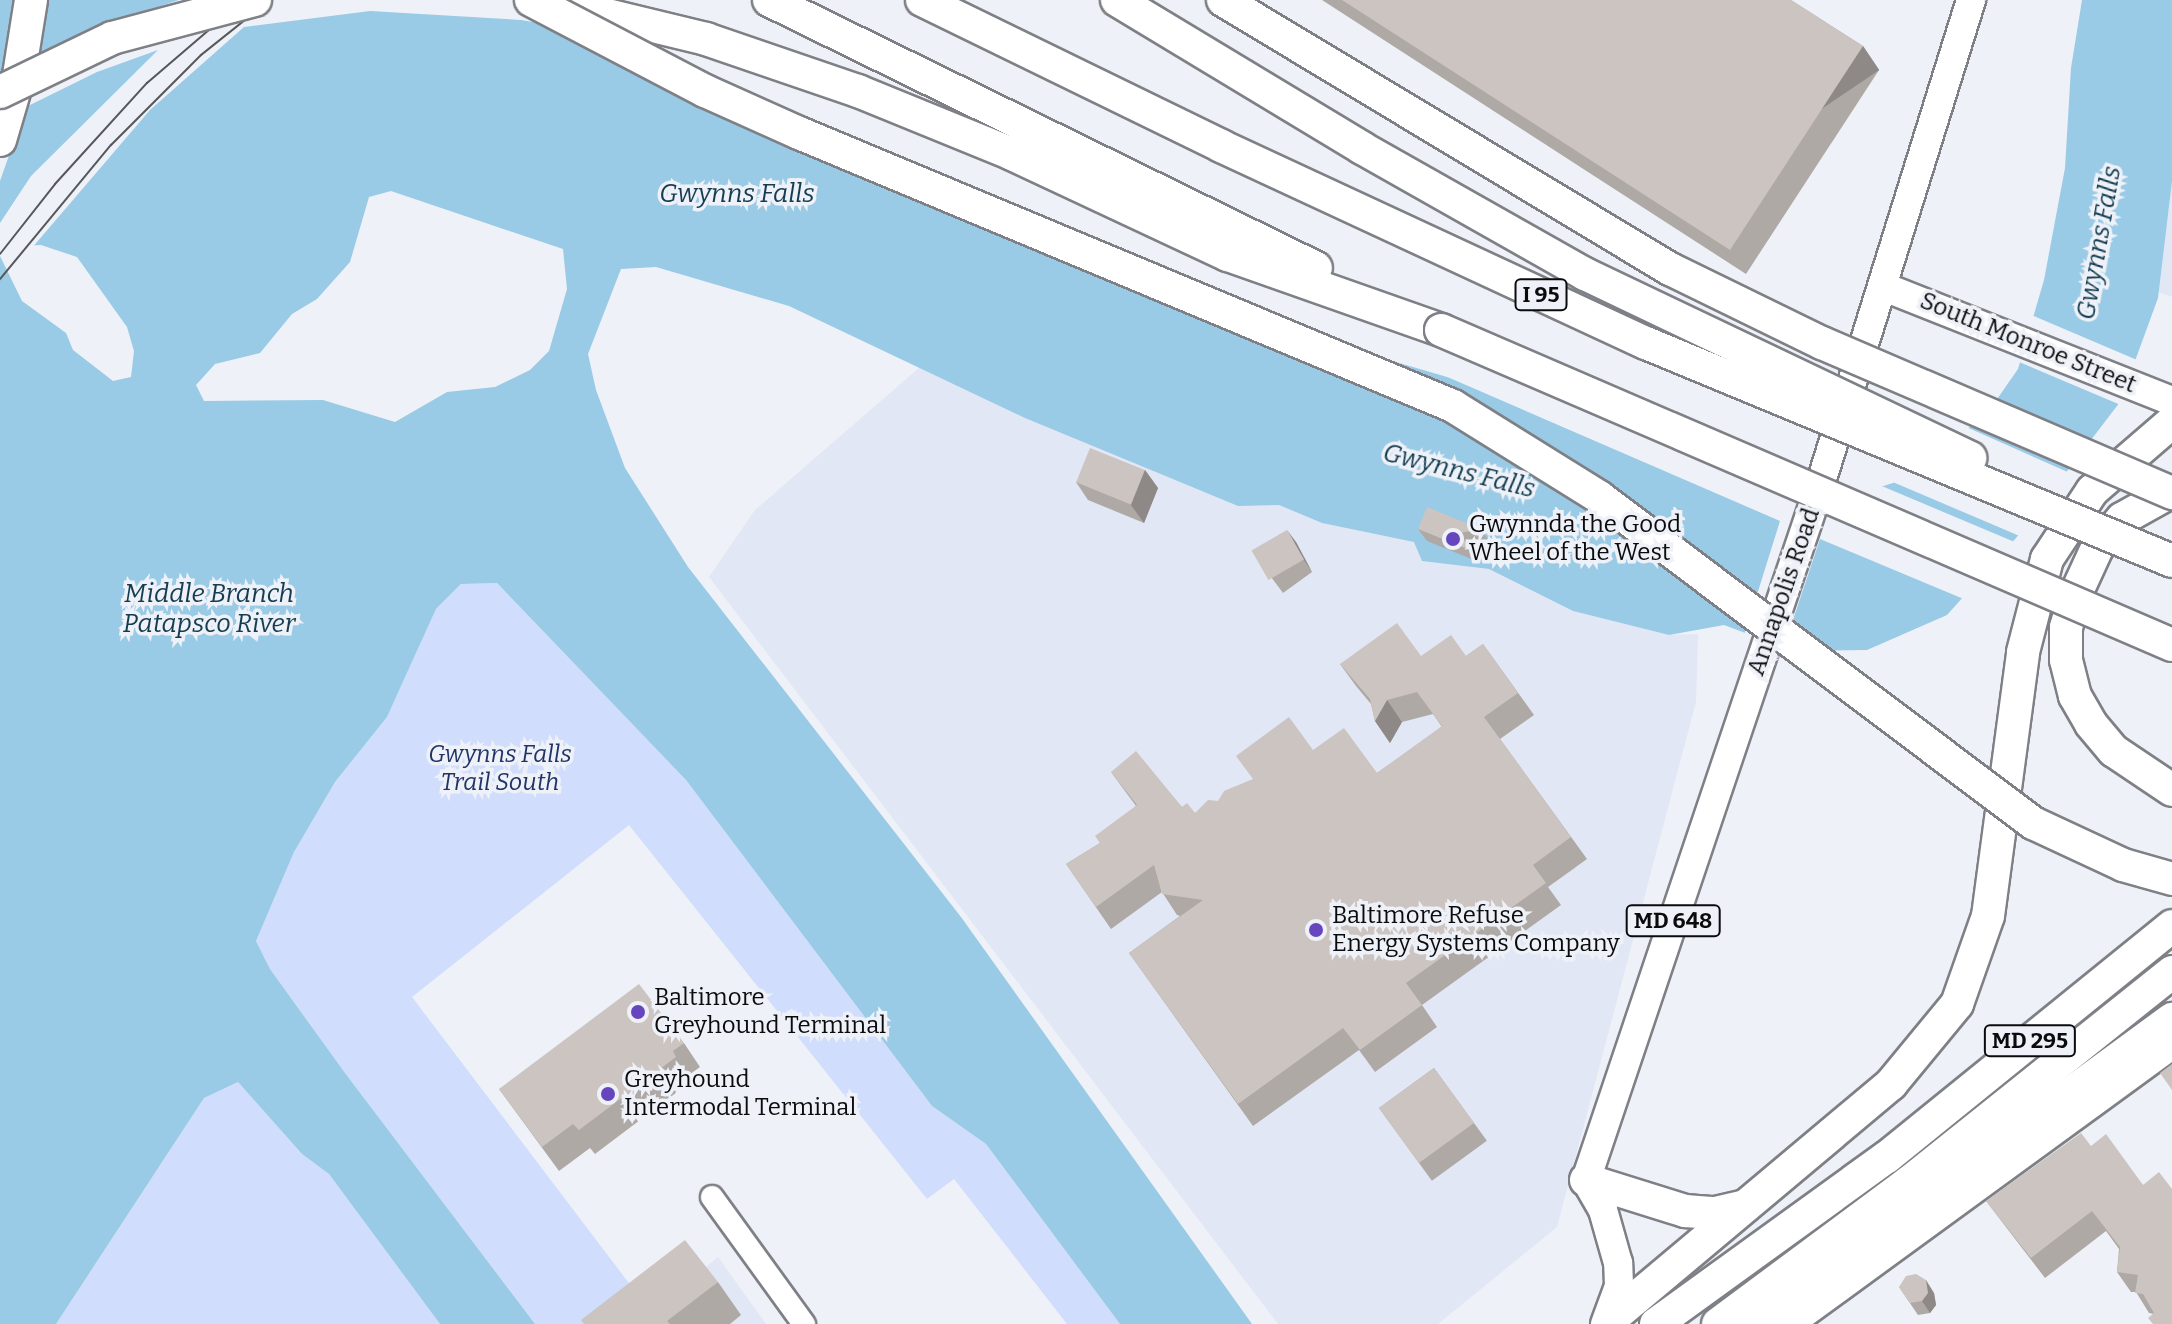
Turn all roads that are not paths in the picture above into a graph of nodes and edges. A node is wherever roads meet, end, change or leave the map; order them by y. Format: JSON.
{"nodes":[{"id":1,"x":31,"y":0,"type":"edge"},
{"id":2,"x":255,"y":0,"type":"edge"},
{"id":3,"x":531,"y":0,"type":"edge"},
{"id":4,"x":545,"y":0,"type":"edge"},
{"id":5,"x":769,"y":0,"type":"edge"},
{"id":6,"x":922,"y":0,"type":"edge"},
{"id":7,"x":1117,"y":0,"type":"edge"},
{"id":8,"x":1223,"y":0,"type":"edge"},
{"id":9,"x":1971,"y":0,"type":"edge"},
{"id":10,"x":0,"y":92,"type":"edge"},
{"id":11,"x":0,"y":140,"type":"edge"},
{"id":12,"x":1884,"y":287,"type":"junction"},
{"id":13,"x":1441,"y":330,"type":"junction"},
{"id":14,"x":2164,"y":398,"type":"edge"},
{"id":15,"x":2172,"y":422,"type":"edge"},
{"id":16,"x":2172,"y":492,"type":"edge"},
{"id":17,"x":2172,"y":553,"type":"edge"},
{"id":18,"x":2172,"y":561,"type":"edge"},
{"id":19,"x":2172,"y":645,"type":"edge"},
{"id":20,"x":2172,"y":790,"type":"edge"},
{"id":21,"x":2172,"y":879,"type":"edge"},
{"id":22,"x":2172,"y":926,"type":"edge"},
{"id":23,"x":2172,"y":972,"type":"edge"},
{"id":24,"x":2172,"y":1019,"type":"edge"},
{"id":25,"x":2172,"y":1045,"type":"edge"},
{"id":26,"x":1586,"y":1180,"type":"junction"},
{"id":27,"x":1915,"y":1193,"type":"junction"},
{"id":28,"x":712,"y":1197,"type":"dead end"},
{"id":29,"x":1745,"y":1206,"type":"junction"},
{"id":30,"x":1608,"y":1321,"type":"edge"},
{"id":31,"x":804,"y":1324,"type":"edge"},
{"id":32,"x":1656,"y":1324,"type":"edge"},
{"id":33,"x":1718,"y":1324,"type":"edge"},
{"id":34,"x":1756,"y":1324,"type":"edge"},
{"id":35,"x":1789,"y":1324,"type":"edge"}],
"edges":[{"from":1,"to":11,"type":"highway"},
{"from":2,"to":10,"type":"highway","bridge":true},
{"from":3,"to":21,"type":"highway","bridge":true},
{"from":4,"to":13,"type":"highway"},
{"from":5,"to":13,"type":"highway"},
{"from":6,"to":18,"type":"highway","number":"I 95","bridge":true},
{"from":7,"to":17,"type":"highway","bridge":true},
{"from":8,"to":16,"type":"highway","bridge":true},
{"from":9,"to":12,"type":"main road","name":"Annapolis Road","number":"MD 648"},
{"from":12,"to":14,"type":"main road","name":"South Monroe Street"},
{"from":12,"to":26,"type":"main road","name":"Annapolis Road","number":"MD 648","bridge":true},
{"from":13,"to":19,"type":"highway","bridge":true},
{"from":15,"to":29,"type":"highway","bridge":true},
{"from":16,"to":20,"type":"highway"},
{"from":22,"to":32,"type":"highway","number":"MD 295"},
{"from":23,"to":27,"type":"highway","number":"MD 295"},
{"from":24,"to":27,"type":"highway"},
{"from":25,"to":35,"type":"main road"},
{"from":26,"to":29,"type":"highway"},
{"from":26,"to":30,"type":"main road"},
{"from":27,"to":33,"type":"highway","number":"MD 295"},
{"from":27,"to":34,"type":"highway"},
{"from":28,"to":31,"type":"street"},
{"from":29,"to":30,"type":"highway"}]}
